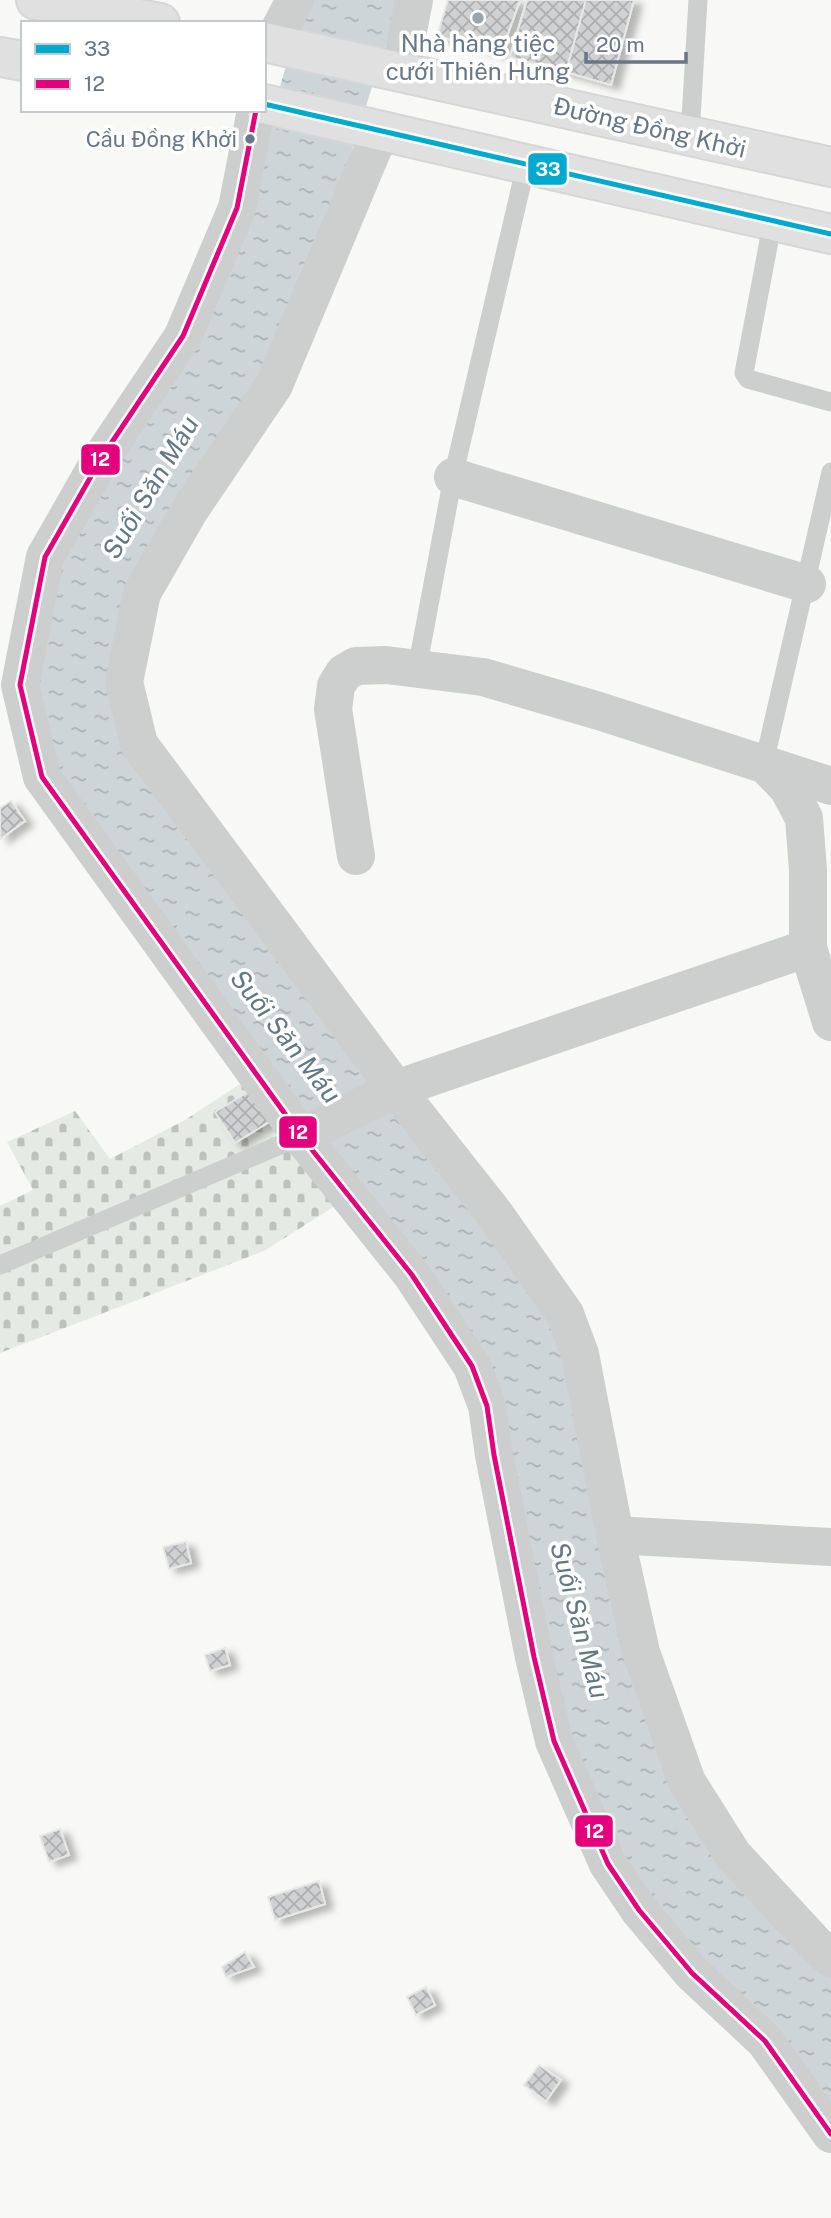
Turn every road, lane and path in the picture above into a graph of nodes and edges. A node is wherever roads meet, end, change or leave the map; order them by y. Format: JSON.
{"nodes":[{"id":1,"x":36,"y":0,"type":"edge"},
{"id":2,"x":295,"y":0,"type":"edge"},
{"id":3,"x":414,"y":0,"type":"edge"},
{"id":4,"x":698,"y":0,"type":"edge"},
{"id":5,"x":149,"y":21,"type":"edge"},
{"id":6,"x":271,"y":44,"type":"edge"},
{"id":7,"x":0,"y":57,"type":"edge"},
{"id":8,"x":21,"y":61,"type":"edge"},
{"id":9,"x":396,"y":70,"type":"junction"},
{"id":10,"x":266,"y":104,"type":"edge"},
{"id":11,"x":256,"y":112,"type":"edge"},
{"id":12,"x":377,"y":131,"type":"junction"},
{"id":13,"x":690,"y":136,"type":"junction"},
{"id":14,"x":526,"y":165,"type":"junction"},
{"id":15,"x":831,"y":167,"type":"edge"},
{"id":16,"x":773,"y":220,"type":"junction"},
{"id":17,"x":831,"y":234,"type":"edge"},
{"id":18,"x":831,"y":402,"type":"edge"},
{"id":19,"x":831,"y":472,"type":"edge"},
{"id":20,"x":453,"y":477,"type":"junction"},
{"id":21,"x":807,"y":584,"type":"junction"},
{"id":22,"x":417,"y":668,"type":"junction"},
{"id":23,"x":764,"y":763,"type":"junction"},
{"id":24,"x":831,"y":786,"type":"edge"},
{"id":25,"x":356,"y":856,"type":"dead end"},
{"id":26,"x":808,"y":948,"type":"junction"},
{"id":27,"x":831,"y":1022,"type":"edge"},
{"id":28,"x":397,"y":1089,"type":"junction"},
{"id":29,"x":301,"y":1136,"type":"junction"},
{"id":30,"x":0,"y":1265,"type":"edge"},
{"id":31,"x":615,"y":1535,"type":"junction"},
{"id":32,"x":831,"y":1548,"type":"edge"},
{"id":33,"x":831,"y":1958,"type":"edge"},
{"id":34,"x":831,"y":2134,"type":"edge"}],
"edges":[{"from":1,"to":5,"type":"main road"},
{"from":2,"to":6,"type":"street"},
{"from":3,"to":9,"type":"street"},
{"from":4,"to":13,"type":"lane"},
{"from":6,"to":9,"type":"main road","name":"Đường Đồng Khởi"},
{"from":7,"to":8,"type":"main road"},
{"from":9,"to":13,"type":"main road","name":"Đường Đồng Khởi"},
{"from":10,"to":12,"type":"main road"},
{"from":11,"to":29,"type":"street"},
{"from":12,"to":14,"type":"main road"},
{"from":12,"to":28,"type":"street"},
{"from":13,"to":15,"type":"main road","name":"Đường Đồng Khởi"},
{"from":14,"to":16,"type":"main road"},
{"from":14,"to":20,"type":"lane"},
{"from":16,"to":17,"type":"main road"},
{"from":16,"to":18,"type":"lane"},
{"from":19,"to":21,"type":"lane"},
{"from":20,"to":21,"type":"street"},
{"from":20,"to":22,"type":"lane"},
{"from":21,"to":23,"type":"lane"},
{"from":22,"to":23,"type":"street"},
{"from":22,"to":25,"type":"street"},
{"from":23,"to":24,"type":"street"},
{"from":23,"to":26,"type":"street"},
{"from":26,"to":27,"type":"street"},
{"from":26,"to":28,"type":"street"},
{"from":28,"to":29,"type":"street"},
{"from":28,"to":31,"type":"street"},
{"from":29,"to":30,"type":"lane"},
{"from":29,"to":34,"type":"street"},
{"from":31,"to":32,"type":"street"},
{"from":31,"to":33,"type":"street"}]}
